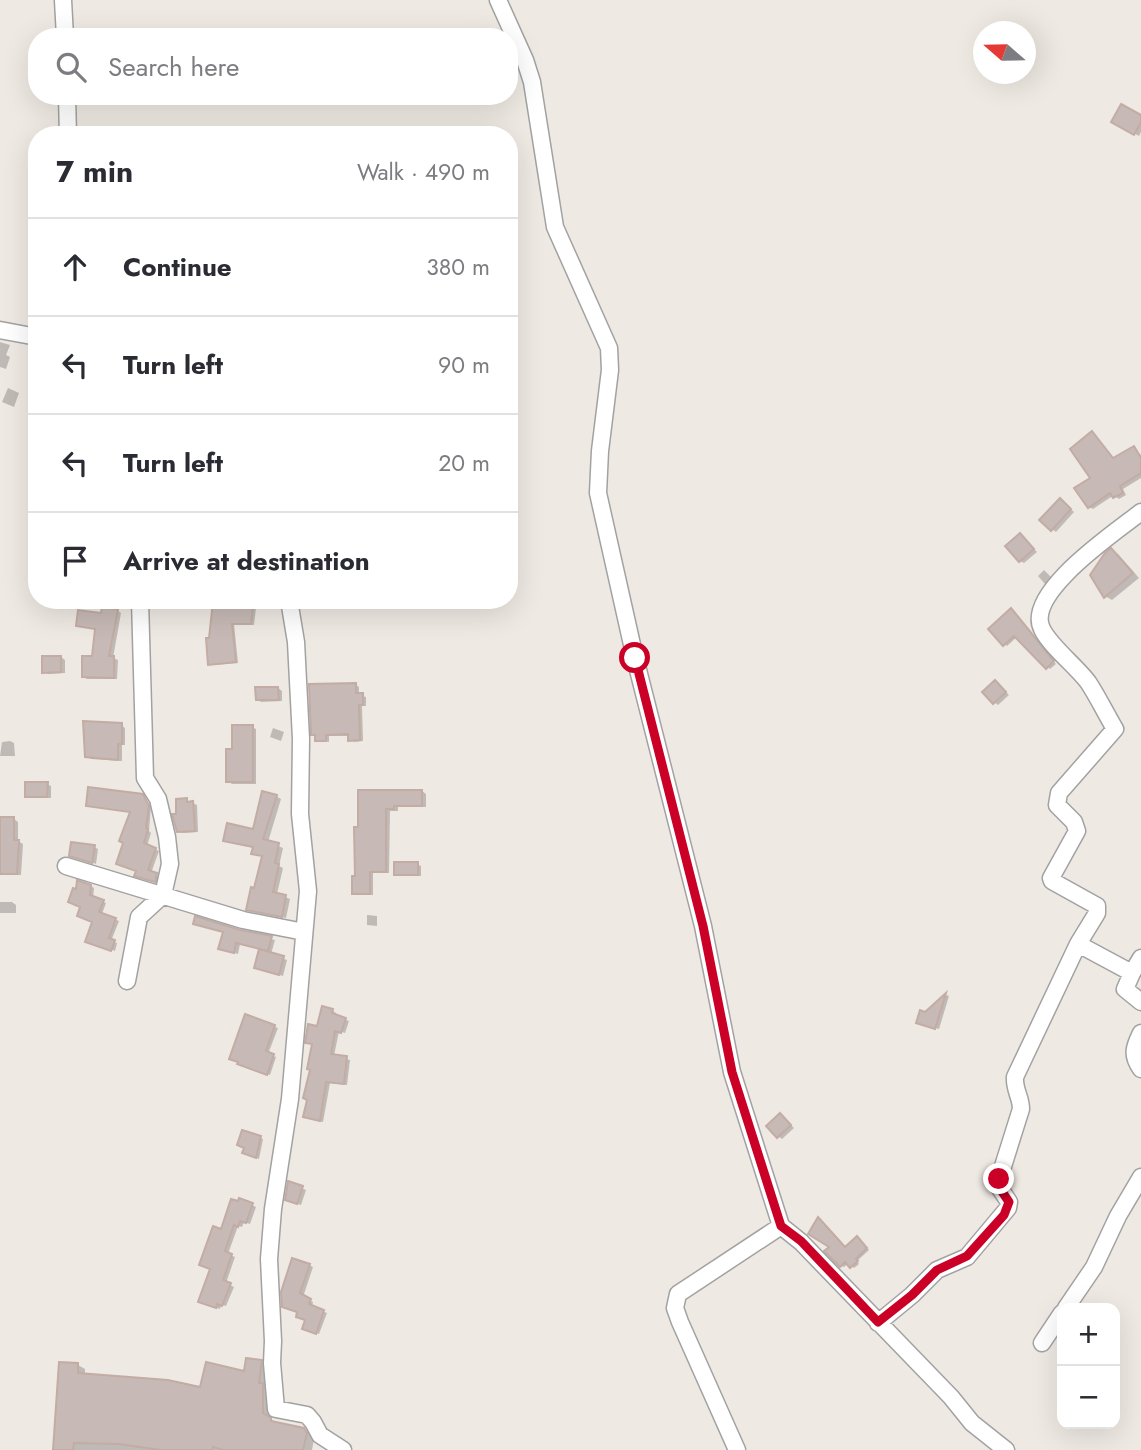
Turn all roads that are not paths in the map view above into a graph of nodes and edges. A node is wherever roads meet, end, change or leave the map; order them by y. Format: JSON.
{"nodes":[{"id":1,"x":63,"y":0,"type":"edge"},
{"id":2,"x":498,"y":0,"type":"edge"},
{"id":3,"x":65,"y":28,"type":"edge"},
{"id":4,"x":511,"y":28,"type":"edge"},
{"id":5,"x":518,"y":44,"type":"edge"},
{"id":6,"x":67,"y":105,"type":"edge"},
{"id":7,"x":68,"y":126,"type":"edge"},
{"id":8,"x":0,"y":330,"type":"edge"},
{"id":9,"x":28,"y":335,"type":"edge"},
{"id":10,"x":1141,"y":512,"type":"edge"},
{"id":11,"x":140,"y":609,"type":"edge"},
{"id":12,"x":290,"y":609,"type":"edge"},
{"id":13,"x":66,"y":866,"type":"dead end"},
{"id":14,"x":163,"y":894,"type":"junction"},
{"id":15,"x":304,"y":932,"type":"junction"},
{"id":16,"x":1078,"y":944,"type":"junction"},
{"id":17,"x":1141,"y":958,"type":"edge"},
{"id":18,"x":1132,"y":973,"type":"junction"},
{"id":19,"x":127,"y":982,"type":"dead end"},
{"id":20,"x":1141,"y":1002,"type":"edge"},
{"id":21,"x":1141,"y":1032,"type":"edge"},
{"id":22,"x":1141,"y":1069,"type":"edge"},
{"id":23,"x":1141,"y":1177,"type":"edge"},
{"id":24,"x":781,"y":1226,"type":"junction"},
{"id":25,"x":1069,"y":1303,"type":"edge"},
{"id":26,"x":1057,"y":1320,"type":"edge"},
{"id":27,"x":878,"y":1322,"type":"junction"},
{"id":28,"x":1042,"y":1343,"type":"dead end"},
{"id":29,"x":343,"y":1450,"type":"edge"},
{"id":30,"x":737,"y":1450,"type":"edge"},
{"id":31,"x":1006,"y":1450,"type":"edge"}],
"edges":[{"from":1,"to":3,"type":"street"},
{"from":2,"to":4,"type":"street"},
{"from":5,"to":24,"type":"street"},
{"from":6,"to":7,"type":"street"},
{"from":8,"to":9,"type":"street"},
{"from":10,"to":16,"type":"street"},
{"from":11,"to":14,"type":"street"},
{"from":12,"to":15,"type":"street"},
{"from":13,"to":14,"type":"street"},
{"from":14,"to":15,"type":"street"},
{"from":14,"to":19,"type":"street"},
{"from":15,"to":29,"type":"street"},
{"from":16,"to":18,"type":"street"},
{"from":16,"to":27,"type":"street"},
{"from":17,"to":18,"type":"street"},
{"from":18,"to":20,"type":"street"},
{"from":21,"to":22,"type":"street"},
{"from":23,"to":25,"type":"street"},
{"from":24,"to":27,"type":"street"},
{"from":24,"to":30,"type":"street"},
{"from":26,"to":28,"type":"street"},
{"from":27,"to":31,"type":"street"}]}
